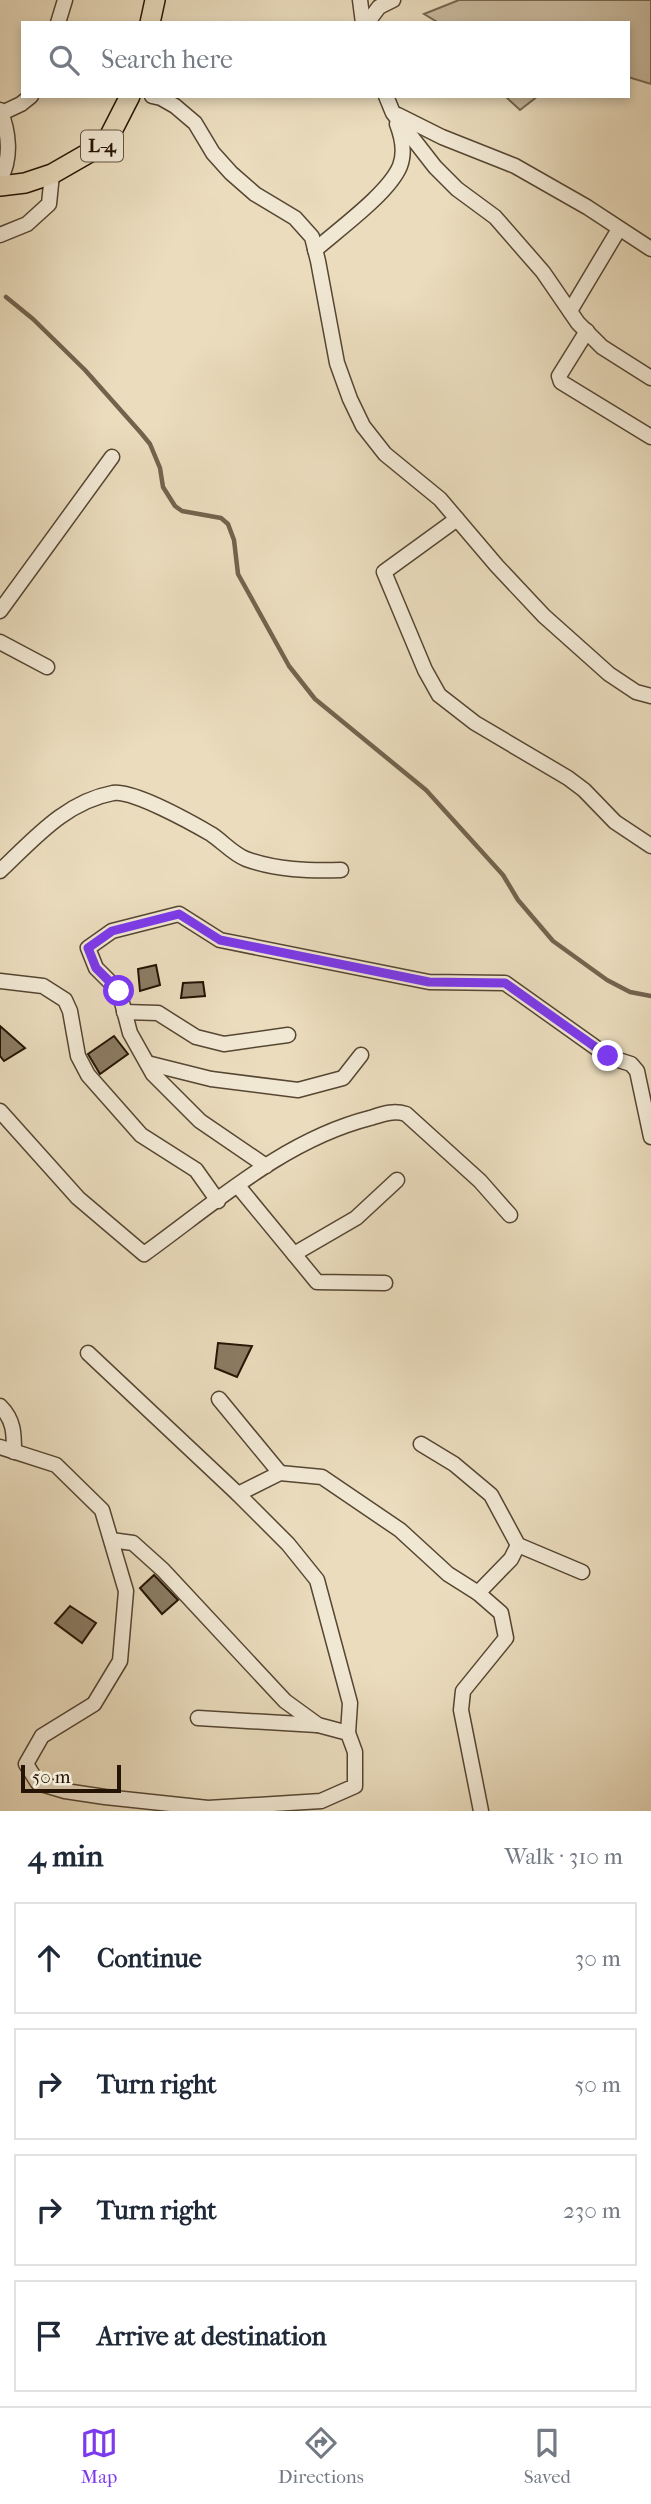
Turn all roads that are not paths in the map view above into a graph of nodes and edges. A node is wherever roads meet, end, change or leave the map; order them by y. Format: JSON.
{"nodes":[{"id":1,"x":65,"y":0,"type":"edge"},
{"id":2,"x":155,"y":0,"type":"edge"},
{"id":3,"x":360,"y":0,"type":"edge"},
{"id":4,"x":393,"y":0,"type":"edge"},
{"id":5,"x":59,"y":21,"type":"edge"},
{"id":6,"x":150,"y":21,"type":"edge"},
{"id":7,"x":365,"y":21,"type":"edge"},
{"id":8,"x":367,"y":21,"type":"edge"},
{"id":9,"x":28,"y":98,"type":"edge"},
{"id":10,"x":129,"y":98,"type":"edge"},
{"id":11,"x":161,"y":98,"type":"edge"},
{"id":12,"x":387,"y":98,"type":"edge"},
{"id":13,"x":1,"y":111,"type":"edge"},
{"id":14,"x":393,"y":113,"type":"junction"},
{"id":15,"x":51,"y":174,"type":"junction"},
{"id":16,"x":0,"y":180,"type":"edge"},
{"id":17,"x":0,"y":186,"type":"edge"},
{"id":18,"x":619,"y":229,"type":"junction"},
{"id":19,"x":0,"y":234,"type":"edge"},
{"id":20,"x":651,"y":249,"type":"edge"},
{"id":21,"x":315,"y":250,"type":"junction"},
{"id":22,"x":570,"y":311,"type":"junction"},
{"id":23,"x":587,"y":331,"type":"junction"},
{"id":24,"x":651,"y":378,"type":"edge"},
{"id":25,"x":651,"y":437,"type":"edge"},
{"id":26,"x":112,"y":457,"type":"dead end"},
{"id":27,"x":457,"y":519,"type":"junction"},
{"id":28,"x":0,"y":611,"type":"edge"},
{"id":29,"x":0,"y":642,"type":"edge"},
{"id":30,"x":47,"y":667,"type":"dead end"},
{"id":31,"x":651,"y":696,"type":"edge"},
{"id":32,"x":651,"y":846,"type":"edge"},
{"id":33,"x":341,"y":870,"type":"dead end"},
{"id":34,"x":0,"y":871,"type":"edge"},
{"id":35,"x":0,"y":981,"type":"edge"},
{"id":36,"x":124,"y":1013,"type":"junction"},
{"id":37,"x":288,"y":1035,"type":"dead end"},
{"id":38,"x":361,"y":1055,"type":"dead end"},
{"id":39,"x":147,"y":1063,"type":"junction"},
{"id":40,"x":0,"y":1111,"type":"edge"},
{"id":41,"x":651,"y":1137,"type":"edge"},
{"id":42,"x":266,"y":1166,"type":"junction"},
{"id":43,"x":397,"y":1180,"type":"dead end"},
{"id":44,"x":238,"y":1186,"type":"junction"},
{"id":45,"x":218,"y":1201,"type":"junction"},
{"id":46,"x":510,"y":1215,"type":"dead end"},
{"id":47,"x":294,"y":1254,"type":"junction"},
{"id":48,"x":385,"y":1283,"type":"dead end"},
{"id":49,"x":88,"y":1353,"type":"dead end"},
{"id":50,"x":219,"y":1399,"type":"dead end"},
{"id":51,"x":0,"y":1406,"type":"edge"},
{"id":52,"x":421,"y":1444,"type":"dead end"},
{"id":53,"x":7,"y":1449,"type":"edge"},
{"id":54,"x":280,"y":1473,"type":"junction"},
{"id":55,"x":238,"y":1494,"type":"junction"},
{"id":56,"x":111,"y":1540,"type":"junction"},
{"id":57,"x":518,"y":1545,"type":"junction"},
{"id":58,"x":582,"y":1572,"type":"dead end"},
{"id":59,"x":478,"y":1593,"type":"junction"},
{"id":60,"x":198,"y":1718,"type":"dead end"},
{"id":61,"x":318,"y":1725,"type":"junction"},
{"id":62,"x":348,"y":1733,"type":"junction"},
{"id":63,"x":324,"y":1806,"type":"edge"},
{"id":64,"x":481,"y":1811,"type":"edge"}],
"edges":[{"from":1,"to":5,"type":"street"},
{"from":2,"to":6,"type":"main road"},
{"from":3,"to":7,"type":"street"},
{"from":4,"to":8,"type":"street"},
{"from":9,"to":13,"type":"street"},
{"from":10,"to":15,"type":"main road","number":"L-4"},
{"from":11,"to":21,"type":"street"},
{"from":12,"to":14,"type":"street"},
{"from":13,"to":16,"type":"street"},
{"from":14,"to":18,"type":"street"},
{"from":14,"to":21,"type":"street"},
{"from":14,"to":22,"type":"street"},
{"from":15,"to":17,"type":"main road","number":"L-4"},
{"from":15,"to":19,"type":"street"},
{"from":18,"to":20,"type":"street"},
{"from":18,"to":22,"type":"street"},
{"from":21,"to":27,"type":"street"},
{"from":22,"to":23,"type":"street"},
{"from":23,"to":24,"type":"street"},
{"from":23,"to":25,"type":"street"},
{"from":26,"to":28,"type":"street"},
{"from":27,"to":31,"type":"street"},
{"from":27,"to":32,"type":"street"},
{"from":29,"to":30,"type":"street"},
{"from":33,"to":34,"type":"street"},
{"from":35,"to":45,"type":"street"},
{"from":36,"to":37,"type":"street"},
{"from":36,"to":39,"type":"street"},
{"from":36,"to":41,"type":"street"},
{"from":38,"to":39,"type":"street"},
{"from":39,"to":42,"type":"street"},
{"from":40,"to":45,"type":"street"},
{"from":42,"to":44,"type":"street"},
{"from":42,"to":46,"type":"street"},
{"from":43,"to":47,"type":"street"},
{"from":44,"to":45,"type":"street"},
{"from":44,"to":47,"type":"street"},
{"from":47,"to":48,"type":"street"},
{"from":49,"to":55,"type":"street"},
{"from":50,"to":54,"type":"street"},
{"from":51,"to":53,"type":"street"},
{"from":52,"to":57,"type":"street"},
{"from":53,"to":56,"type":"street"},
{"from":54,"to":55,"type":"street"},
{"from":54,"to":59,"type":"street"},
{"from":55,"to":62,"type":"street"},
{"from":56,"to":61,"type":"street"},
{"from":56,"to":63,"type":"street"},
{"from":57,"to":58,"type":"street"},
{"from":57,"to":59,"type":"street"},
{"from":59,"to":64,"type":"street"},
{"from":60,"to":61,"type":"street"},
{"from":61,"to":62,"type":"street"},
{"from":62,"to":63,"type":"street"}]}
